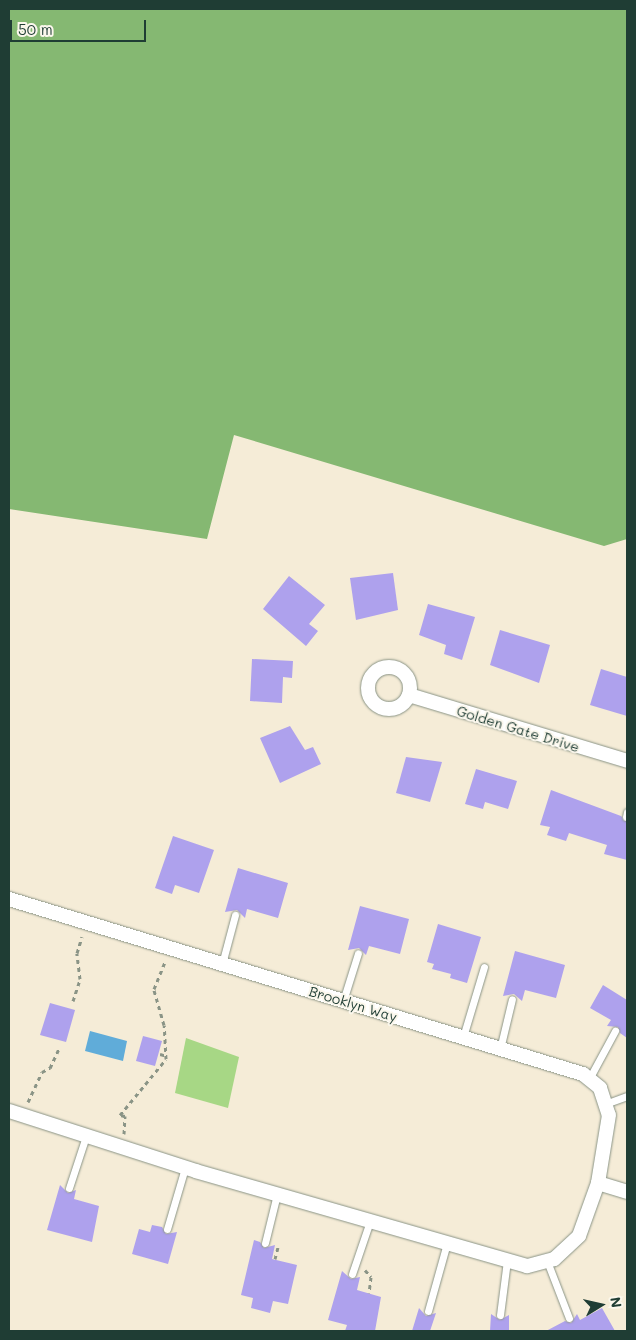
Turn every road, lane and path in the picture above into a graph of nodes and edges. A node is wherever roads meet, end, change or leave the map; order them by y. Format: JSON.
{"nodes":[{"id":1,"x":409,"y":695,"type":"dead end"},
{"id":2,"x":627,"y":760,"type":"edge"},
{"id":3,"x":9,"y":899,"type":"edge"},
{"id":4,"x":235,"y":915,"type":"dead end"},
{"id":5,"x":88,"y":923,"type":"junction"},
{"id":6,"x":168,"y":947,"type":"junction"},
{"id":7,"x":358,"y":953,"type":"dead end"},
{"id":8,"x":222,"y":964,"type":"junction"},
{"id":9,"x":484,"y":967,"type":"dead end"},
{"id":10,"x":512,"y":999,"type":"dead end"},
{"id":11,"x":73,"y":1001,"type":"dead end"},
{"id":12,"x":343,"y":1001,"type":"junction"},
{"id":13,"x":615,"y":1031,"type":"dead end"},
{"id":14,"x":463,"y":1037,"type":"junction"},
{"id":15,"x":59,"y":1049,"type":"dead end"},
{"id":16,"x":500,"y":1049,"type":"junction"},
{"id":17,"x":160,"y":1054,"type":"dead end"},
{"id":18,"x":167,"y":1056,"type":"junction"},
{"id":19,"x":589,"y":1079,"type":"junction"},
{"id":20,"x":627,"y":1096,"type":"edge"},
{"id":21,"x":605,"y":1104,"type":"junction"},
{"id":22,"x":15,"y":1114,"type":"edge"},
{"id":23,"x":86,"y":1136,"type":"junction"},
{"id":24,"x":124,"y":1148,"type":"junction"},
{"id":25,"x":185,"y":1168,"type":"junction"},
{"id":26,"x":598,"y":1183,"type":"junction"},
{"id":27,"x":69,"y":1188,"type":"dead end"},
{"id":28,"x":627,"y":1192,"type":"edge"},
{"id":29,"x":277,"y":1194,"type":"junction"},
{"id":30,"x":370,"y":1221,"type":"junction"},
{"id":31,"x":166,"y":1229,"type":"dead end"},
{"id":32,"x":265,"y":1243,"type":"dead end"},
{"id":33,"x":446,"y":1243,"type":"junction"},
{"id":34,"x":507,"y":1260,"type":"junction"},
{"id":35,"x":546,"y":1261,"type":"junction"},
{"id":36,"x":355,"y":1266,"type":"junction"},
{"id":37,"x":352,"y":1274,"type":"dead end"},
{"id":38,"x":369,"y":1293,"type":"dead end"},
{"id":39,"x":428,"y":1311,"type":"dead end"},
{"id":40,"x":500,"y":1315,"type":"dead end"},
{"id":41,"x":569,"y":1318,"type":"dead end"}],
"edges":[{"from":1,"to":2,"type":"street","name":"Golden Gate Drive"},
{"from":3,"to":5,"type":"street","name":"Brooklyn Way"},
{"from":4,"to":8,"type":"lane"},
{"from":5,"to":6,"type":"street","name":"Brooklyn Way"},
{"from":5,"to":11,"type":"path"},
{"from":6,"to":8,"type":"street","name":"Brooklyn Way"},
{"from":6,"to":18,"type":"path"},
{"from":7,"to":12,"type":"lane"},
{"from":8,"to":12,"type":"street","name":"Brooklyn Way"},
{"from":9,"to":14,"type":"lane"},
{"from":10,"to":16,"type":"lane"},
{"from":12,"to":14,"type":"street","name":"Brooklyn Way"},
{"from":13,"to":19,"type":"lane"},
{"from":14,"to":16,"type":"street","name":"Brooklyn Way"},
{"from":15,"to":22,"type":"path"},
{"from":16,"to":19,"type":"street","name":"Brooklyn Way"},
{"from":17,"to":18,"type":"path"},
{"from":18,"to":24,"type":"path"},
{"from":19,"to":21,"type":"street"},
{"from":20,"to":21,"type":"lane"},
{"from":21,"to":26,"type":"street"},
{"from":22,"to":23,"type":"street"},
{"from":23,"to":24,"type":"street"},
{"from":23,"to":27,"type":"lane"},
{"from":24,"to":25,"type":"street"},
{"from":25,"to":29,"type":"street"},
{"from":25,"to":31,"type":"lane"},
{"from":26,"to":28,"type":"street"},
{"from":26,"to":35,"type":"street"},
{"from":29,"to":30,"type":"street"},
{"from":29,"to":32,"type":"lane"},
{"from":30,"to":33,"type":"street"},
{"from":30,"to":36,"type":"lane"},
{"from":33,"to":34,"type":"street"},
{"from":33,"to":39,"type":"lane"},
{"from":34,"to":35,"type":"street"},
{"from":34,"to":40,"type":"lane"},
{"from":35,"to":41,"type":"lane"},
{"from":36,"to":37,"type":"lane"},
{"from":36,"to":38,"type":"path"}]}
